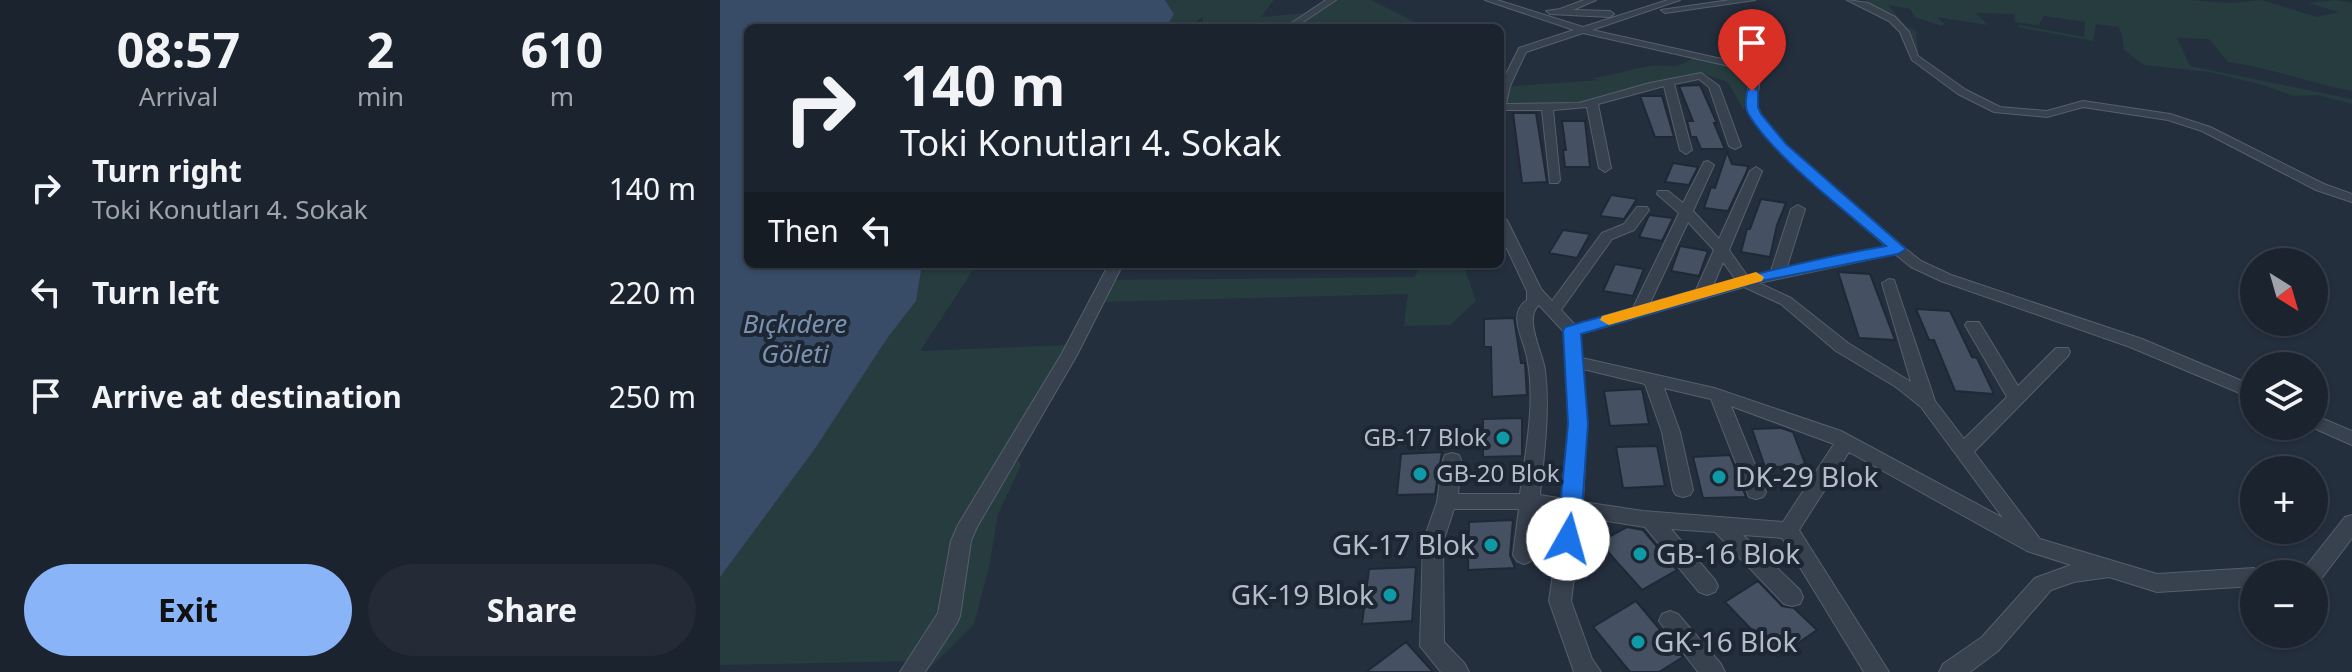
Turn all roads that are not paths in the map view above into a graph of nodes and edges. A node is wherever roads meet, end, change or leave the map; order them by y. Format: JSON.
{"nodes":[{"id":1,"x":1332,"y":0,"type":"edge"},
{"id":2,"x":1489,"y":0,"type":"edge"},
{"id":3,"x":1505,"y":0,"type":"edge"},
{"id":4,"x":1592,"y":0,"type":"edge"},
{"id":5,"x":1676,"y":0,"type":"edge"},
{"id":6,"x":1751,"y":0,"type":"edge"},
{"id":7,"x":1851,"y":0,"type":"edge"},
{"id":8,"x":1635,"y":12,"type":"junction"},
{"id":9,"x":1549,"y":14,"type":"junction"},
{"id":10,"x":1294,"y":24,"type":"edge"},
{"id":11,"x":1580,"y":30,"type":"junction"},
{"id":12,"x":1668,"y":82,"type":"junction"},
{"id":13,"x":1504,"y":90,"type":"edge"},
{"id":14,"x":1592,"y":103,"type":"junction"},
{"id":15,"x":1504,"y":107,"type":"edge"},
{"id":16,"x":1547,"y":107,"type":"junction"},
{"id":17,"x":1735,"y":146,"type":"dead end"},
{"id":18,"x":1686,"y":150,"type":"dead end"},
{"id":19,"x":1708,"y":165,"type":"dead end"},
{"id":20,"x":1605,"y":168,"type":"dead end"},
{"id":21,"x":1756,"y":171,"type":"dead end"},
{"id":22,"x":1554,"y":180,"type":"dead end"},
{"id":23,"x":1663,"y":194,"type":"dead end"},
{"id":24,"x":2352,"y":198,"type":"edge"},
{"id":25,"x":1798,"y":209,"type":"dead end"},
{"id":26,"x":1642,"y":210,"type":"dead end"},
{"id":27,"x":1685,"y":211,"type":"junction"},
{"id":28,"x":1504,"y":228,"type":"edge"},
{"id":29,"x":1721,"y":249,"type":"junction"},
{"id":30,"x":1898,"y":249,"type":"junction"},
{"id":31,"x":1114,"y":268,"type":"edge"},
{"id":32,"x":1778,"y":272,"type":"junction"},
{"id":33,"x":1744,"y":281,"type":"junction"},
{"id":34,"x":1889,"y":283,"type":"dead end"},
{"id":35,"x":1534,"y":291,"type":"junction"},
{"id":36,"x":1703,"y":292,"type":"junction"},
{"id":37,"x":1552,"y":311,"type":"junction"},
{"id":38,"x":1639,"y":311,"type":"junction"},
{"id":39,"x":1973,"y":325,"type":"dead end"},
{"id":40,"x":1572,"y":331,"type":"junction"},
{"id":41,"x":2062,"y":352,"type":"dead end"},
{"id":42,"x":1574,"y":362,"type":"junction"},
{"id":43,"x":1652,"y":378,"type":"junction"},
{"id":44,"x":2240,"y":387,"type":"edge"},
{"id":45,"x":1718,"y":395,"type":"junction"},
{"id":46,"x":2016,"y":398,"type":"junction"},
{"id":47,"x":1927,"y":403,"type":"junction"},
{"id":48,"x":2328,"y":428,"type":"edge"},
{"id":49,"x":2352,"y":439,"type":"edge"},
{"id":50,"x":1847,"y":442,"type":"junction"},
{"id":51,"x":1964,"y":451,"type":"junction"},
{"id":52,"x":1452,"y":460,"type":"dead end"},
{"id":53,"x":1683,"y":490,"type":"dead end"},
{"id":54,"x":1756,"y":492,"type":"dead end"},
{"id":55,"x":1527,"y":501,"type":"junction"},
{"id":56,"x":1447,"y":502,"type":"junction"},
{"id":57,"x":1573,"y":509,"type":"junction"},
{"id":58,"x":1651,"y":520,"type":"junction"},
{"id":59,"x":2352,"y":523,"type":"edge"},
{"id":60,"x":1722,"y":527,"type":"junction"},
{"id":61,"x":1788,"y":530,"type":"junction"},
{"id":62,"x":2034,"y":545,"type":"junction"},
{"id":63,"x":1524,"y":555,"type":"dead end"},
{"id":64,"x":2323,"y":560,"type":"edge"},
{"id":65,"x":2110,"y":569,"type":"junction"},
{"id":66,"x":2240,"y":578,"type":"edge"},
{"id":67,"x":1707,"y":586,"type":"dead end"},
{"id":68,"x":1792,"y":597,"type":"dead end"},
{"id":69,"x":1670,"y":621,"type":"dead end"},
{"id":70,"x":912,"y":672,"type":"edge"},
{"id":71,"x":1457,"y":672,"type":"edge"},
{"id":72,"x":1589,"y":672,"type":"edge"},
{"id":73,"x":1713,"y":672,"type":"edge"},
{"id":74,"x":1877,"y":672,"type":"edge"},
{"id":75,"x":1951,"y":672,"type":"edge"}],
"edges":[{"from":1,"to":10,"type":"street"},
{"from":2,"to":9,"type":"street"},
{"from":3,"to":9,"type":"street"},
{"from":4,"to":9,"type":"street"},
{"from":5,"to":8,"type":"street"},
{"from":6,"to":8,"type":"street"},
{"from":7,"to":24,"type":"street"},
{"from":8,"to":9,"type":"street"},
{"from":8,"to":11,"type":"street"},
{"from":9,"to":11,"type":"street"},
{"from":11,"to":13,"type":"street"},
{"from":11,"to":30,"type":"street"},
{"from":12,"to":14,"type":"street"},
{"from":12,"to":17,"type":"street"},
{"from":12,"to":18,"type":"street"},
{"from":14,"to":16,"type":"street"},
{"from":14,"to":20,"type":"street"},
{"from":15,"to":16,"type":"street"},
{"from":16,"to":22,"type":"street"},
{"from":19,"to":27,"type":"street"},
{"from":21,"to":29,"type":"street"},
{"from":23,"to":27,"type":"street"},
{"from":25,"to":32,"type":"street"},
{"from":26,"to":37,"type":"street"},
{"from":27,"to":29,"type":"street"},
{"from":27,"to":38,"type":"street"},
{"from":28,"to":35,"type":"street"},
{"from":29,"to":33,"type":"street"},
{"from":29,"to":36,"type":"street"},
{"from":30,"to":32,"type":"street"},
{"from":30,"to":44,"type":"street"},
{"from":31,"to":70,"type":"street"},
{"from":32,"to":33,"type":"street"},
{"from":33,"to":36,"type":"street"},
{"from":33,"to":47,"type":"street"},
{"from":34,"to":47,"type":"street"},
{"from":35,"to":37,"type":"street"},
{"from":35,"to":55,"type":"street"},
{"from":36,"to":38,"type":"street"},
{"from":37,"to":40,"type":"street"},
{"from":38,"to":40,"type":"street"},
{"from":39,"to":46,"type":"street"},
{"from":40,"to":42,"type":"street"},
{"from":41,"to":46,"type":"street"},
{"from":42,"to":43,"type":"street"},
{"from":42,"to":57,"type":"street"},
{"from":43,"to":45,"type":"street"},
{"from":43,"to":53,"type":"street"},
{"from":45,"to":50,"type":"street"},
{"from":45,"to":54,"type":"street"},
{"from":46,"to":51,"type":"street"},
{"from":47,"to":51,"type":"street"},
{"from":48,"to":49,"type":"street"},
{"from":50,"to":61,"type":"street"},
{"from":50,"to":62,"type":"street"},
{"from":51,"to":62,"type":"street"},
{"from":52,"to":56,"type":"street"},
{"from":55,"to":56,"type":"street"},
{"from":55,"to":57,"type":"street"},
{"from":55,"to":63,"type":"street"},
{"from":56,"to":71,"type":"street"},
{"from":57,"to":58,"type":"street"},
{"from":57,"to":72,"type":"street"},
{"from":58,"to":60,"type":"street"},
{"from":58,"to":67,"type":"street"},
{"from":59,"to":64,"type":"street"},
{"from":60,"to":61,"type":"street"},
{"from":60,"to":68,"type":"street"},
{"from":61,"to":74,"type":"street"},
{"from":62,"to":65,"type":"street"},
{"from":65,"to":66,"type":"street"},
{"from":65,"to":75,"type":"street"},
{"from":69,"to":73,"type":"street"}]}
